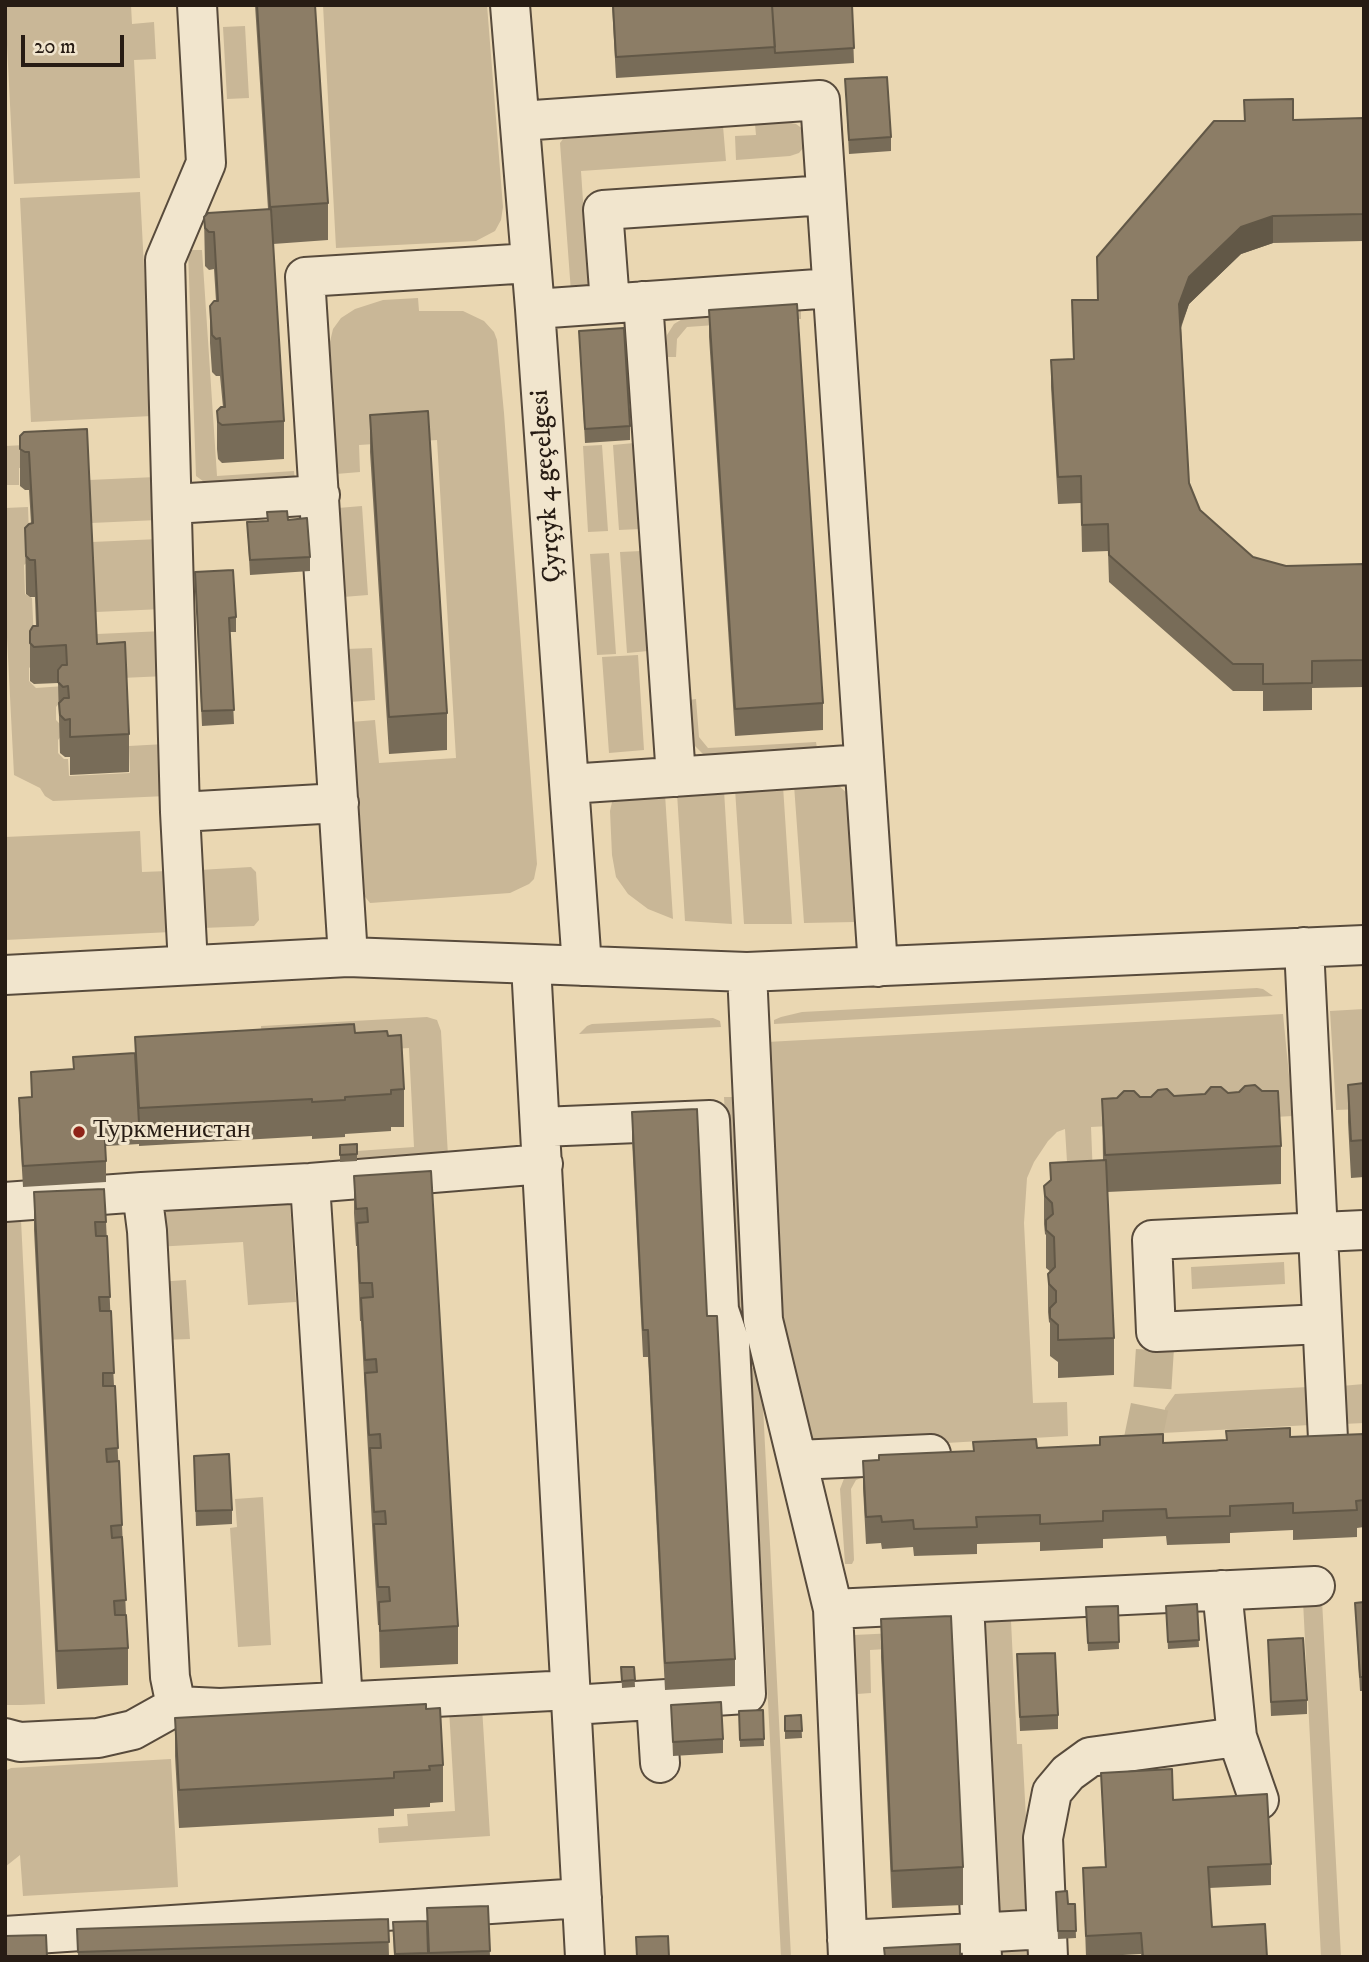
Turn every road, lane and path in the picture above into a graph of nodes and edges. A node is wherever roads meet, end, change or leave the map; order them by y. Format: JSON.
{"nodes":[{"id":1,"x":197,"y":5,"type":"edge"},
{"id":2,"x":510,"y":5,"type":"edge"},
{"id":3,"x":520,"y":121,"type":"junction"},
{"id":4,"x":826,"y":195,"type":"junction"},
{"id":5,"x":531,"y":263,"type":"junction"},
{"id":6,"x":832,"y":288,"type":"junction"},
{"id":7,"x":626,"y":302,"type":"junction"},
{"id":8,"x":535,"y":309,"type":"junction"},
{"id":9,"x":320,"y":495,"type":"junction"},
{"id":10,"x":173,"y":504,"type":"junction"},
{"id":11,"x":864,"y":764,"type":"junction"},
{"id":12,"x":676,"y":777,"type":"junction"},
{"id":13,"x":569,"y":784,"type":"junction"},
{"id":14,"x":339,"y":803,"type":"junction"},
{"id":15,"x":180,"y":812,"type":"junction"},
{"id":16,"x":1364,"y":945,"type":"edge"},
{"id":17,"x":1304,"y":947,"type":"junction"},
{"id":18,"x":348,"y":957,"type":"junction"},
{"id":19,"x":188,"y":965,"type":"junction"},
{"id":20,"x":531,"y":965,"type":"junction"},
{"id":21,"x":582,"y":966,"type":"junction"},
{"id":22,"x":878,"y":967,"type":"junction"},
{"id":23,"x":747,"y":972,"type":"junction"},
{"id":24,"x":5,"y":975,"type":"edge"},
{"id":25,"x":542,"y":1146,"type":"junction"},
{"id":26,"x":310,"y":1183,"type":"junction"},
{"id":27,"x":142,"y":1192,"type":"junction"},
{"id":28,"x":5,"y":1202,"type":"edge"},
{"id":29,"x":1364,"y":1230,"type":"edge"},
{"id":30,"x":1318,"y":1232,"type":"junction"},
{"id":31,"x":1322,"y":1324,"type":"junction"},
{"id":32,"x":1346,"y":1438,"type":"edge"},
{"id":33,"x":1287,"y":1441,"type":"edge"},
{"id":34,"x":962,"y":1452,"type":"edge"},
{"id":35,"x":797,"y":1460,"type":"junction"},
{"id":36,"x":1315,"y":1586,"type":"dead end"},
{"id":37,"x":1222,"y":1590,"type":"junction"},
{"id":38,"x":964,"y":1603,"type":"junction"},
{"id":39,"x":833,"y":1609,"type":"junction"},
{"id":40,"x":571,"y":1698,"type":"junction"},
{"id":41,"x":656,"y":1701,"type":"junction"},
{"id":42,"x":343,"y":1702,"type":"junction"},
{"id":43,"x":176,"y":1706,"type":"junction"},
{"id":44,"x":1237,"y":1737,"type":"junction"},
{"id":45,"x":5,"y":1738,"type":"edge"},
{"id":46,"x":660,"y":1763,"type":"dead end"},
{"id":47,"x":1259,"y":1800,"type":"edge"},
{"id":48,"x":582,"y":1898,"type":"junction"},
{"id":49,"x":5,"y":1936,"type":"edge"},
{"id":50,"x":1047,"y":1943,"type":"edge"},
{"id":51,"x":981,"y":1945,"type":"edge"},
{"id":52,"x":847,"y":1948,"type":"edge"},
{"id":53,"x":585,"y":1957,"type":"edge"}],
"edges":[{"from":1,"to":10,"type":"street"},
{"from":2,"to":3,"type":"street","name":"Çyrçyk 4 geçelgesi"},
{"from":3,"to":4,"type":"street"},
{"from":3,"to":5,"type":"street","name":"Çyrçyk 4 geçelgesi"},
{"from":4,"to":6,"type":"street"},
{"from":4,"to":7,"type":"street"},
{"from":5,"to":8,"type":"street","name":"Çyrçyk 4 geçelgesi"},
{"from":5,"to":9,"type":"street"},
{"from":6,"to":7,"type":"street"},
{"from":6,"to":11,"type":"street"},
{"from":7,"to":8,"type":"street"},
{"from":7,"to":12,"type":"street"},
{"from":8,"to":13,"type":"street","name":"Çyrçyk 4 geçelgesi"},
{"from":9,"to":10,"type":"street"},
{"from":9,"to":14,"type":"street"},
{"from":10,"to":15,"type":"street"},
{"from":11,"to":12,"type":"street"},
{"from":11,"to":22,"type":"street"},
{"from":12,"to":13,"type":"street"},
{"from":13,"to":21,"type":"street","name":"Çyrçyk 4 geçelgesi"},
{"from":14,"to":15,"type":"street"},
{"from":14,"to":18,"type":"street"},
{"from":15,"to":19,"type":"street"},
{"from":16,"to":17,"type":"street"},
{"from":17,"to":22,"type":"street"},
{"from":17,"to":30,"type":"street"},
{"from":18,"to":19,"type":"street"},
{"from":18,"to":20,"type":"street"},
{"from":19,"to":24,"type":"street"},
{"from":20,"to":21,"type":"street"},
{"from":20,"to":25,"type":"street"},
{"from":21,"to":23,"type":"street"},
{"from":22,"to":23,"type":"street"},
{"from":23,"to":35,"type":"street"},
{"from":25,"to":26,"type":"street"},
{"from":25,"to":40,"type":"street"},
{"from":25,"to":41,"type":"street"},
{"from":26,"to":27,"type":"street"},
{"from":26,"to":42,"type":"street"},
{"from":27,"to":28,"type":"street"},
{"from":27,"to":43,"type":"street"},
{"from":29,"to":30,"type":"street"},
{"from":30,"to":31,"type":"street"},
{"from":30,"to":31,"type":"street"},
{"from":31,"to":32,"type":"street"},
{"from":32,"to":33,"type":"street"},
{"from":34,"to":35,"type":"street"},
{"from":35,"to":39,"type":"street"},
{"from":36,"to":37,"type":"street"},
{"from":37,"to":38,"type":"street"},
{"from":37,"to":44,"type":"street"},
{"from":38,"to":39,"type":"street"},
{"from":38,"to":51,"type":"street"},
{"from":39,"to":52,"type":"street"},
{"from":40,"to":41,"type":"street"},
{"from":40,"to":42,"type":"street"},
{"from":40,"to":48,"type":"street"},
{"from":41,"to":46,"type":"street"},
{"from":42,"to":43,"type":"street"},
{"from":43,"to":45,"type":"street"},
{"from":44,"to":47,"type":"street"},
{"from":44,"to":50,"type":"street"},
{"from":48,"to":49,"type":"street"},
{"from":48,"to":53,"type":"street"},
{"from":50,"to":51,"type":"street"},
{"from":51,"to":52,"type":"street"}]}
